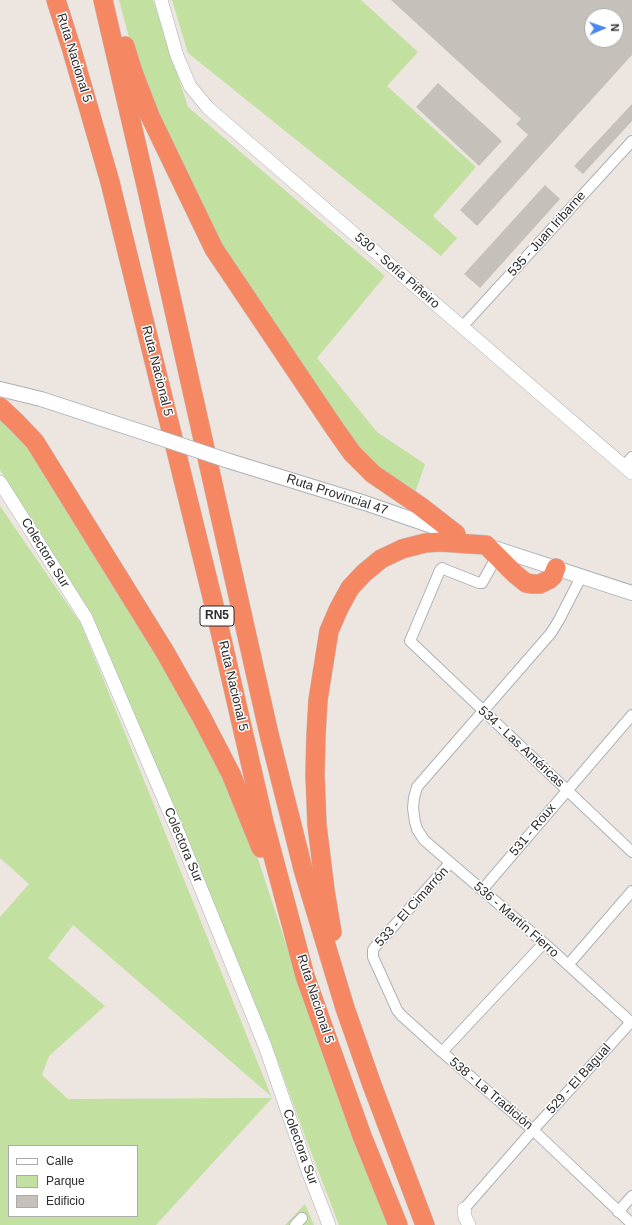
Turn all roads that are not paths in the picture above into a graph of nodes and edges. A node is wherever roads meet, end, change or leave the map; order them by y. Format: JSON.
{"nodes":[{"id":1,"x":56,"y":0,"type":"edge"},
{"id":2,"x":102,"y":0,"type":"edge"},
{"id":3,"x":113,"y":0,"type":"edge"},
{"id":4,"x":161,"y":0,"type":"edge"},
{"id":5,"x":632,"y":141,"type":"edge"},
{"id":6,"x":462,"y":327,"type":"junction"},
{"id":7,"x":0,"y":380,"type":"edge"},
{"id":8,"x":0,"y":390,"type":"edge"},
{"id":9,"x":41,"y":399,"type":"junction"},
{"id":10,"x":0,"y":407,"type":"edge"},
{"id":11,"x":629,"y":465,"type":"edge"},
{"id":12,"x":0,"y":482,"type":"edge"},
{"id":13,"x":456,"y":534,"type":"junction"},
{"id":14,"x":491,"y":551,"type":"junction"},
{"id":15,"x":556,"y":568,"type":"joint"},
{"id":16,"x":581,"y":577,"type":"junction"},
{"id":17,"x":632,"y":593,"type":"edge"},
{"id":18,"x":483,"y":711,"type":"junction"},
{"id":19,"x":632,"y":715,"type":"edge"},
{"id":20,"x":567,"y":790,"type":"junction"},
{"id":21,"x":632,"y":852,"type":"edge"},
{"id":22,"x":450,"y":863,"type":"junction"},
{"id":23,"x":482,"y":890,"type":"junction"},
{"id":24,"x":632,"y":891,"type":"edge"},
{"id":25,"x":544,"y":943,"type":"junction"},
{"id":26,"x":373,"y":950,"type":"joint"},
{"id":27,"x":568,"y":964,"type":"junction"},
{"id":28,"x":305,"y":976,"type":"junction"},
{"id":29,"x":345,"y":1008,"type":"junction"},
{"id":30,"x":631,"y":1023,"type":"edge"},
{"id":31,"x":442,"y":1052,"type":"junction"},
{"id":32,"x":533,"y":1130,"type":"junction"},
{"id":33,"x":632,"y":1196,"type":"edge"},
{"id":34,"x":464,"y":1209,"type":"joint"},
{"id":35,"x":618,"y":1212,"type":"junction"},
{"id":36,"x":632,"y":1224,"type":"edge"},
{"id":37,"x":330,"y":1225,"type":"edge"},
{"id":38,"x":398,"y":1225,"type":"edge"},
{"id":39,"x":425,"y":1225,"type":"edge"},
{"id":40,"x":469,"y":1225,"type":"edge"}],
"edges":[{"from":1,"to":28,"type":"highway","name":"Ruta Nacional 5","number":"RN5"},
{"from":2,"to":29,"type":"highway","name":"Ruta Nacional 5","number":"RN5"},
{"from":3,"to":13,"type":"highway"},
{"from":4,"to":6,"type":"street","name":"530 - Sofía Piñeiro"},
{"from":5,"to":6,"type":"street","name":"535 - Juan Iribarne"},
{"from":6,"to":11,"type":"street","name":"530 - Sofía Piñeiro"},
{"from":7,"to":9,"type":"main road","name":"Ruta Provincial 47"},
{"from":8,"to":9,"type":"main road","name":"Ruta Provincial 47"},
{"from":9,"to":13,"type":"main road","name":"Ruta Provincial 47","bridge":true},
{"from":10,"to":28,"type":"highway"},
{"from":12,"to":37,"type":"street","name":"Colectora Sur"},
{"from":13,"to":14,"type":"main road","name":"Ruta Provincial 47"},
{"from":14,"to":15,"type":"highway"},
{"from":14,"to":18,"type":"street","name":"534 - Las Américas"},
{"from":14,"to":29,"type":"highway"},
{"from":15,"to":16,"type":"main road"},
{"from":16,"to":17,"type":"main road"},
{"from":16,"to":18,"type":"street"},
{"from":18,"to":20,"type":"street","name":"534 - Las Américas"},
{"from":18,"to":22,"type":"street","name":"536 - Martín Fierro"},
{"from":19,"to":20,"type":"street","name":"531 - Roux"},
{"from":20,"to":21,"type":"street","name":"534 - Las Américas"},
{"from":20,"to":23,"type":"street","name":"531 - Roux"},
{"from":22,"to":23,"type":"street","name":"536 - Martín Fierro"},
{"from":22,"to":26,"type":"street","name":"533 - El Cimarrón"},
{"from":23,"to":25,"type":"street","name":"536 - Martín Fierro"},
{"from":24,"to":27,"type":"street"},
{"from":25,"to":27,"type":"street","name":"536 - Martín Fierro"},
{"from":25,"to":31,"type":"street"},
{"from":26,"to":31,"type":"street","name":"538 - La Tradición"},
{"from":27,"to":30,"type":"street","name":"536 - Martín Fierro"},
{"from":28,"to":38,"type":"highway","name":"Ruta Nacional 5","number":"RN5"},
{"from":29,"to":39,"type":"highway","name":"Ruta Nacional 5","number":"RN5"},
{"from":30,"to":32,"type":"street","name":"529 - El Bagual"},
{"from":31,"to":32,"type":"street","name":"538 - La Tradición"},
{"from":32,"to":34,"type":"street","name":"529 - El Bagual"},
{"from":32,"to":35,"type":"street","name":"538 - La Tradición"},
{"from":33,"to":35,"type":"street"},
{"from":34,"to":40,"type":"street"},
{"from":35,"to":36,"type":"street","name":"538 - La Tradición"}]}
